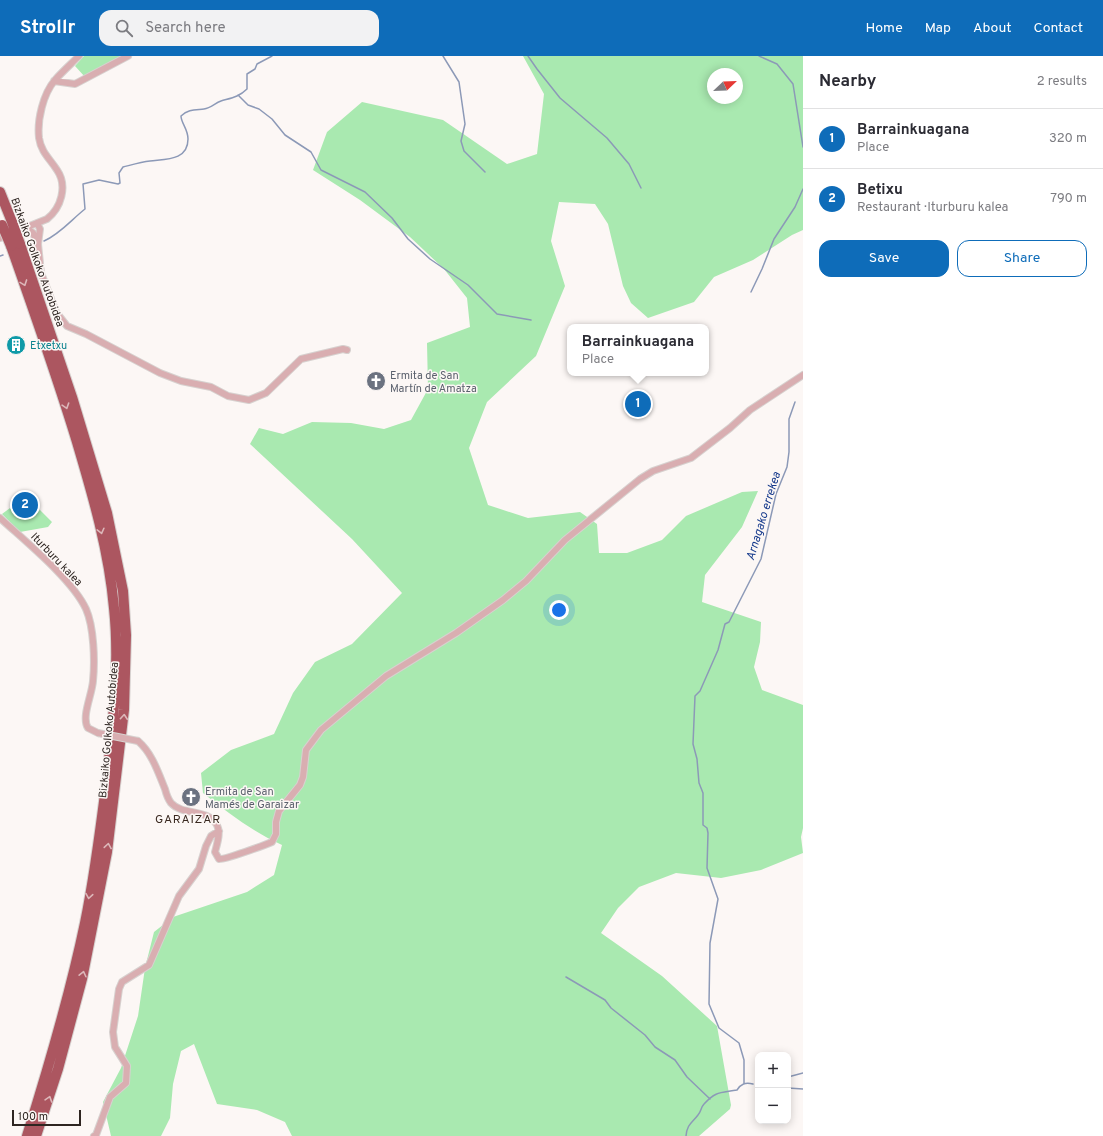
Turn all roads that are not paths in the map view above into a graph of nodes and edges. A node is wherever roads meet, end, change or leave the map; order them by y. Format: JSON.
{"nodes":[{"id":1,"x":79,"y":56,"type":"edge"},
{"id":2,"x":128,"y":56,"type":"edge"},
{"id":3,"x":54,"y":81,"type":"junction"},
{"id":4,"x":0,"y":192,"type":"edge"},
{"id":5,"x":52,"y":215,"type":"junction"},
{"id":6,"x":5,"y":222,"type":"edge"},
{"id":7,"x":36,"y":224,"type":"junction"},
{"id":8,"x":26,"y":228,"type":"junction"},
{"id":9,"x":37,"y":235,"type":"junction"},
{"id":10,"x":0,"y":238,"type":"edge"},
{"id":11,"x":16,"y":245,"type":"junction"},
{"id":12,"x":347,"y":350,"type":"dead end"},
{"id":13,"x":803,"y":375,"type":"edge"},
{"id":14,"x":0,"y":518,"type":"edge"},
{"id":15,"x":219,"y":831,"type":"junction"},
{"id":16,"x":26,"y":1136,"type":"edge"},
{"id":17,"x":36,"y":1136,"type":"edge"},
{"id":18,"x":94,"y":1136,"type":"edge"}],
"edges":[{"from":1,"to":3,"type":"street"},
{"from":2,"to":3,"type":"street"},
{"from":3,"to":5,"type":"street"},
{"from":4,"to":6,"type":"highway","name":"Bizkaiko Golkoko Autobidea"},
{"from":5,"to":7,"type":"street"},
{"from":5,"to":9,"type":"street"},
{"from":6,"to":11,"type":"highway","name":"Bizkaiko Golkoko Autobidea","bridge":true},
{"from":7,"to":8,"type":"street"},
{"from":7,"to":9,"type":"street"},
{"from":8,"to":9,"type":"street"},
{"from":8,"to":10,"type":"street"},
{"from":9,"to":12,"type":"street"},
{"from":11,"to":16,"type":"highway","name":"Bizkaiko Golkoko Autobidea","one_way":true},
{"from":17,"to":11,"type":"highway","name":"Bizkaiko Golkoko Autobidea","one_way":true},
{"from":13,"to":15,"type":"street"},
{"from":14,"to":15,"type":"street","name":"Iturburu kalea","bridge":true},
{"from":15,"to":18,"type":"street"}]}
